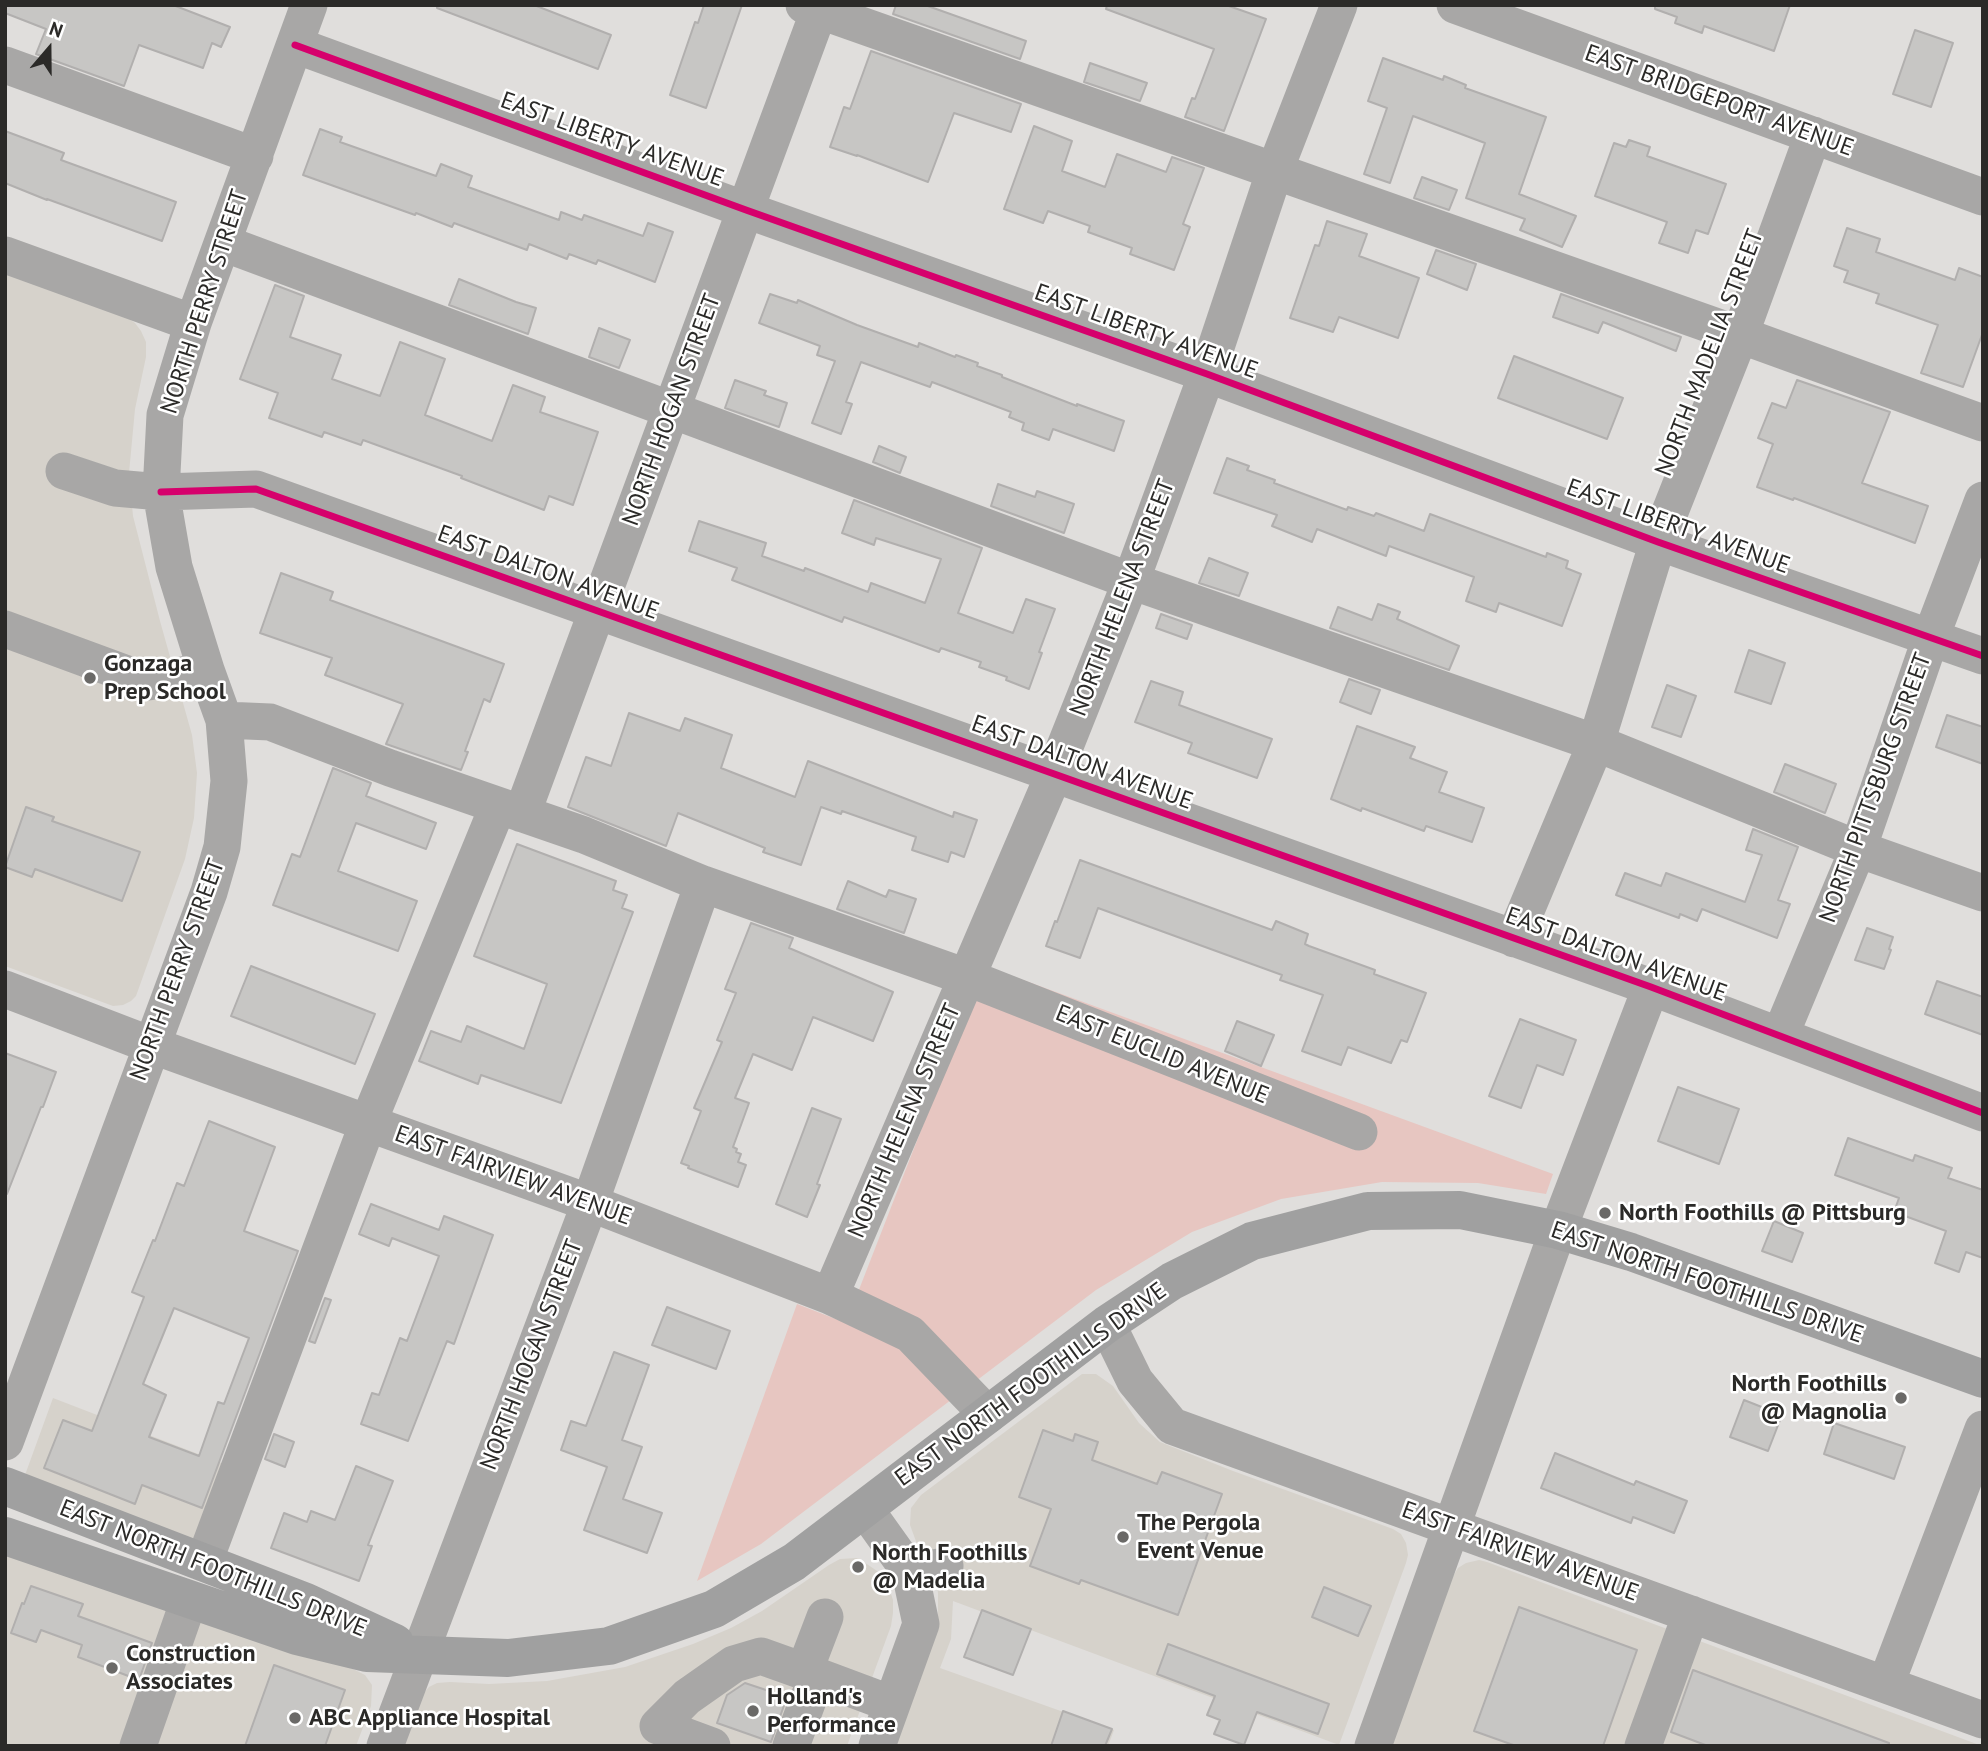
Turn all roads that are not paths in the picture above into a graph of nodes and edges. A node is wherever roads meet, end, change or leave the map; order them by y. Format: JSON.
{"nodes":[{"id":1,"x":309,"y":5,"type":"edge"},
{"id":2,"x":1339,"y":5,"type":"edge"},
{"id":3,"x":1455,"y":5,"type":"edge"},
{"id":4,"x":815,"y":7,"type":"edge"},
{"id":5,"x":295,"y":46,"type":"junction"},
{"id":6,"x":5,"y":65,"type":"edge"},
{"id":7,"x":1813,"y":135,"type":"junction"},
{"id":8,"x":255,"y":156,"type":"junction"},
{"id":9,"x":1275,"y":170,"type":"junction"},
{"id":10,"x":1983,"y":197,"type":"edge"},
{"id":11,"x":746,"y":210,"type":"junction"},
{"id":12,"x":223,"y":243,"type":"junction"},
{"id":13,"x":5,"y":255,"type":"edge"},
{"id":14,"x":193,"y":323,"type":"junction"},
{"id":15,"x":1740,"y":335,"type":"junction"},
{"id":16,"x":1207,"y":374,"type":"junction"},
{"id":17,"x":672,"y":410,"type":"junction"},
{"id":18,"x":1983,"y":423,"type":"edge"},
{"id":19,"x":64,"y":471,"type":"dead end"},
{"id":20,"x":161,"y":492,"type":"junction"},
{"id":21,"x":1983,"y":500,"type":"edge"},
{"id":22,"x":1658,"y":542,"type":"junction"},
{"id":23,"x":1131,"y":581,"type":"junction"},
{"id":24,"x":598,"y":611,"type":"junction"},
{"id":25,"x":5,"y":629,"type":"edge"},
{"id":26,"x":1931,"y":637,"type":"junction"},
{"id":27,"x":1983,"y":656,"type":"edge"},
{"id":28,"x":206,"y":670,"type":"junction"},
{"id":29,"x":224,"y":720,"type":"junction"},
{"id":30,"x":1596,"y":743,"type":"junction"},
{"id":31,"x":1054,"y":774,"type":"junction"},
{"id":32,"x":510,"y":810,"type":"junction"},
{"id":33,"x":1858,"y":849,"type":"junction"},
{"id":34,"x":703,"y":884,"type":"junction"},
{"id":35,"x":1983,"y":893,"type":"edge"},
{"id":36,"x":1514,"y":939,"type":"junction"},
{"id":37,"x":966,"y":977,"type":"junction"},
{"id":38,"x":1651,"y":988,"type":"junction"},
{"id":39,"x":5,"y":989,"type":"edge"},
{"id":40,"x":1780,"y":1036,"type":"junction"},
{"id":41,"x":151,"y":1045,"type":"junction"},
{"id":42,"x":1983,"y":1114,"type":"edge"},
{"id":43,"x":368,"y":1123,"type":"junction"},
{"id":44,"x":1359,"y":1132,"type":"dead end"},
{"id":45,"x":590,"y":1203,"type":"junction"},
{"id":46,"x":1559,"y":1230,"type":"junction"},
{"id":47,"x":830,"y":1296,"type":"junction"},
{"id":48,"x":1107,"y":1324,"type":"junction"},
{"id":49,"x":1983,"y":1379,"type":"edge"},
{"id":50,"x":988,"y":1415,"type":"junction"},
{"id":51,"x":1983,"y":1429,"type":"edge"},
{"id":52,"x":5,"y":1442,"type":"edge"},
{"id":53,"x":5,"y":1486,"type":"edge"},
{"id":54,"x":865,"y":1509,"type":"junction"},
{"id":55,"x":1451,"y":1528,"type":"junction"},
{"id":56,"x":5,"y":1535,"type":"edge"},
{"id":57,"x":204,"y":1562,"type":"junction"},
{"id":58,"x":946,"y":1566,"type":"dead end"},
{"id":59,"x":910,"y":1572,"type":"junction"},
{"id":60,"x":189,"y":1600,"type":"junction"},
{"id":61,"x":1691,"y":1614,"type":"junction"},
{"id":62,"x":825,"y":1617,"type":"dead end"},
{"id":63,"x":419,"y":1654,"type":"junction"},
{"id":64,"x":811,"y":1674,"type":"junction"},
{"id":65,"x":1886,"y":1684,"type":"junction"},
{"id":66,"x":892,"y":1704,"type":"junction"},
{"id":67,"x":1983,"y":1720,"type":"edge"},
{"id":68,"x":138,"y":1746,"type":"edge"},
{"id":69,"x":385,"y":1746,"type":"edge"},
{"id":70,"x":712,"y":1746,"type":"edge"},
{"id":71,"x":791,"y":1746,"type":"edge"},
{"id":72,"x":877,"y":1746,"type":"edge"},
{"id":73,"x":1373,"y":1746,"type":"edge"},
{"id":74,"x":1643,"y":1746,"type":"edge"}],
"edges":[{"from":1,"to":5,"type":"street","name":"NORTH PERRY STREET"},
{"from":2,"to":9,"type":"street","name":"NORTH HELENA STREET"},
{"from":3,"to":7,"type":"street","name":"EAST BRIDGEPORT AVENUE"},
{"from":4,"to":9,"type":"street"},
{"from":4,"to":11,"type":"street","name":"NORTH HOGAN STREET"},
{"from":5,"to":8,"type":"street","name":"NORTH PERRY STREET"},
{"from":5,"to":11,"type":"street","name":"EAST LIBERTY AVENUE"},
{"from":6,"to":8,"type":"street"},
{"from":7,"to":10,"type":"street","name":"EAST BRIDGEPORT AVENUE"},
{"from":7,"to":15,"type":"street","name":"NORTH MADELIA STREET"},
{"from":8,"to":12,"type":"street","name":"NORTH PERRY STREET"},
{"from":9,"to":15,"type":"street"},
{"from":9,"to":16,"type":"street","name":"NORTH HELENA STREET"},
{"from":11,"to":16,"type":"street","name":"EAST LIBERTY AVENUE"},
{"from":11,"to":17,"type":"street","name":"NORTH HOGAN STREET"},
{"from":12,"to":14,"type":"street","name":"NORTH PERRY STREET"},
{"from":12,"to":17,"type":"street"},
{"from":13,"to":14,"type":"street"},
{"from":14,"to":20,"type":"street","name":"NORTH PERRY STREET"},
{"from":15,"to":18,"type":"street"},
{"from":15,"to":22,"type":"street","name":"NORTH MADELIA STREET"},
{"from":16,"to":22,"type":"street","name":"EAST LIBERTY AVENUE"},
{"from":16,"to":23,"type":"street","name":"NORTH HELENA STREET"},
{"from":17,"to":23,"type":"street"},
{"from":17,"to":24,"type":"street","name":"NORTH HOGAN STREET"},
{"from":19,"to":20,"type":"street","name":"EAST DALTON AVENUE"},
{"from":20,"to":24,"type":"street","name":"EAST DALTON AVENUE"},
{"from":20,"to":28,"type":"street","name":"NORTH PERRY STREET"},
{"from":21,"to":26,"type":"street","name":"NORTH PITTSBURG STREET"},
{"from":22,"to":26,"type":"street","name":"EAST LIBERTY AVENUE"},
{"from":22,"to":30,"type":"street","name":"NORTH MADELIA STREET"},
{"from":23,"to":30,"type":"street"},
{"from":23,"to":31,"type":"street","name":"NORTH HELENA STREET"},
{"from":24,"to":31,"type":"street","name":"EAST DALTON AVENUE"},
{"from":24,"to":32,"type":"street","name":"NORTH HOGAN STREET"},
{"from":25,"to":28,"type":"street"},
{"from":26,"to":27,"type":"street","name":"EAST LIBERTY AVENUE"},
{"from":26,"to":33,"type":"street","name":"NORTH PITTSBURG STREET"},
{"from":28,"to":29,"type":"street","name":"NORTH PERRY STREET"},
{"from":29,"to":32,"type":"street","name":"EAST EUCLID AVENUE"},
{"from":29,"to":41,"type":"street","name":"NORTH PERRY STREET"},
{"from":30,"to":33,"type":"street"},
{"from":30,"to":36,"type":"street","name":"NORTH MADELIA STREET"},
{"from":31,"to":36,"type":"street","name":"EAST DALTON AVENUE"},
{"from":31,"to":37,"type":"street","name":"NORTH HELENA STREET"},
{"from":32,"to":34,"type":"street","name":"EAST EUCLID AVENUE"},
{"from":32,"to":43,"type":"street","name":"NORTH HOGAN STREET"},
{"from":33,"to":35,"type":"street"},
{"from":33,"to":40,"type":"street","name":"NORTH PITTSBURG STREET"},
{"from":34,"to":37,"type":"street","name":"EAST EUCLID AVENUE"},
{"from":34,"to":45,"type":"street","name":"NORTH HOGAN STREET"},
{"from":36,"to":38,"type":"street","name":"EAST DALTON AVENUE"},
{"from":37,"to":44,"type":"street","name":"EAST EUCLID AVENUE"},
{"from":37,"to":47,"type":"street","name":"NORTH HELENA STREET"},
{"from":38,"to":40,"type":"street","name":"EAST DALTON AVENUE"},
{"from":38,"to":46,"type":"street"},
{"from":39,"to":41,"type":"street","name":"EAST FAIRVIEW AVENUE"},
{"from":40,"to":42,"type":"street","name":"EAST DALTON AVENUE"},
{"from":41,"to":43,"type":"street","name":"EAST FAIRVIEW AVENUE"},
{"from":41,"to":52,"type":"street","name":"NORTH PERRY STREET"},
{"from":43,"to":45,"type":"street","name":"EAST FAIRVIEW AVENUE"},
{"from":43,"to":57,"type":"street","name":"NORTH HOGAN STREET"},
{"from":45,"to":47,"type":"street","name":"EAST FAIRVIEW AVENUE"},
{"from":45,"to":63,"type":"street","name":"NORTH HOGAN STREET"},
{"from":46,"to":48,"type":"main road","name":"EAST NORTH FOOTHILLS DRIVE"},
{"from":46,"to":49,"type":"main road","name":"EAST NORTH FOOTHILLS DRIVE"},
{"from":46,"to":55,"type":"street"},
{"from":47,"to":50,"type":"street","name":"EAST FAIRVIEW AVENUE"},
{"from":48,"to":50,"type":"main road","name":"EAST NORTH FOOTHILLS DRIVE"},
{"from":48,"to":55,"type":"street","name":"EAST FAIRVIEW AVENUE"},
{"from":50,"to":54,"type":"main road","name":"EAST NORTH FOOTHILLS DRIVE"},
{"from":51,"to":65,"type":"street"},
{"from":53,"to":57,"type":"main road","name":"EAST NORTH FOOTHILLS DRIVE"},
{"from":54,"to":59,"type":"street"},
{"from":54,"to":63,"type":"main road","name":"EAST NORTH FOOTHILLS DRIVE"},
{"from":55,"to":61,"type":"street","name":"EAST FAIRVIEW AVENUE"},
{"from":55,"to":73,"type":"street"},
{"from":56,"to":60,"type":"main road","name":"EAST NORTH FOOTHILLS DRIVE"},
{"from":57,"to":63,"type":"main road","name":"EAST NORTH FOOTHILLS DRIVE"},
{"from":58,"to":59,"type":"street"},
{"from":59,"to":66,"type":"street"},
{"from":60,"to":63,"type":"main road","name":"EAST NORTH FOOTHILLS DRIVE"},
{"from":60,"to":68,"type":"street"},
{"from":61,"to":65,"type":"street","name":"EAST FAIRVIEW AVENUE"},
{"from":61,"to":74,"type":"street"},
{"from":62,"to":64,"type":"street"},
{"from":63,"to":69,"type":"street","name":"NORTH HOGAN STREET"},
{"from":64,"to":66,"type":"street"},
{"from":64,"to":70,"type":"street"},
{"from":64,"to":71,"type":"street"},
{"from":65,"to":67,"type":"street","name":"EAST FAIRVIEW AVENUE"},
{"from":66,"to":72,"type":"street"}]}
